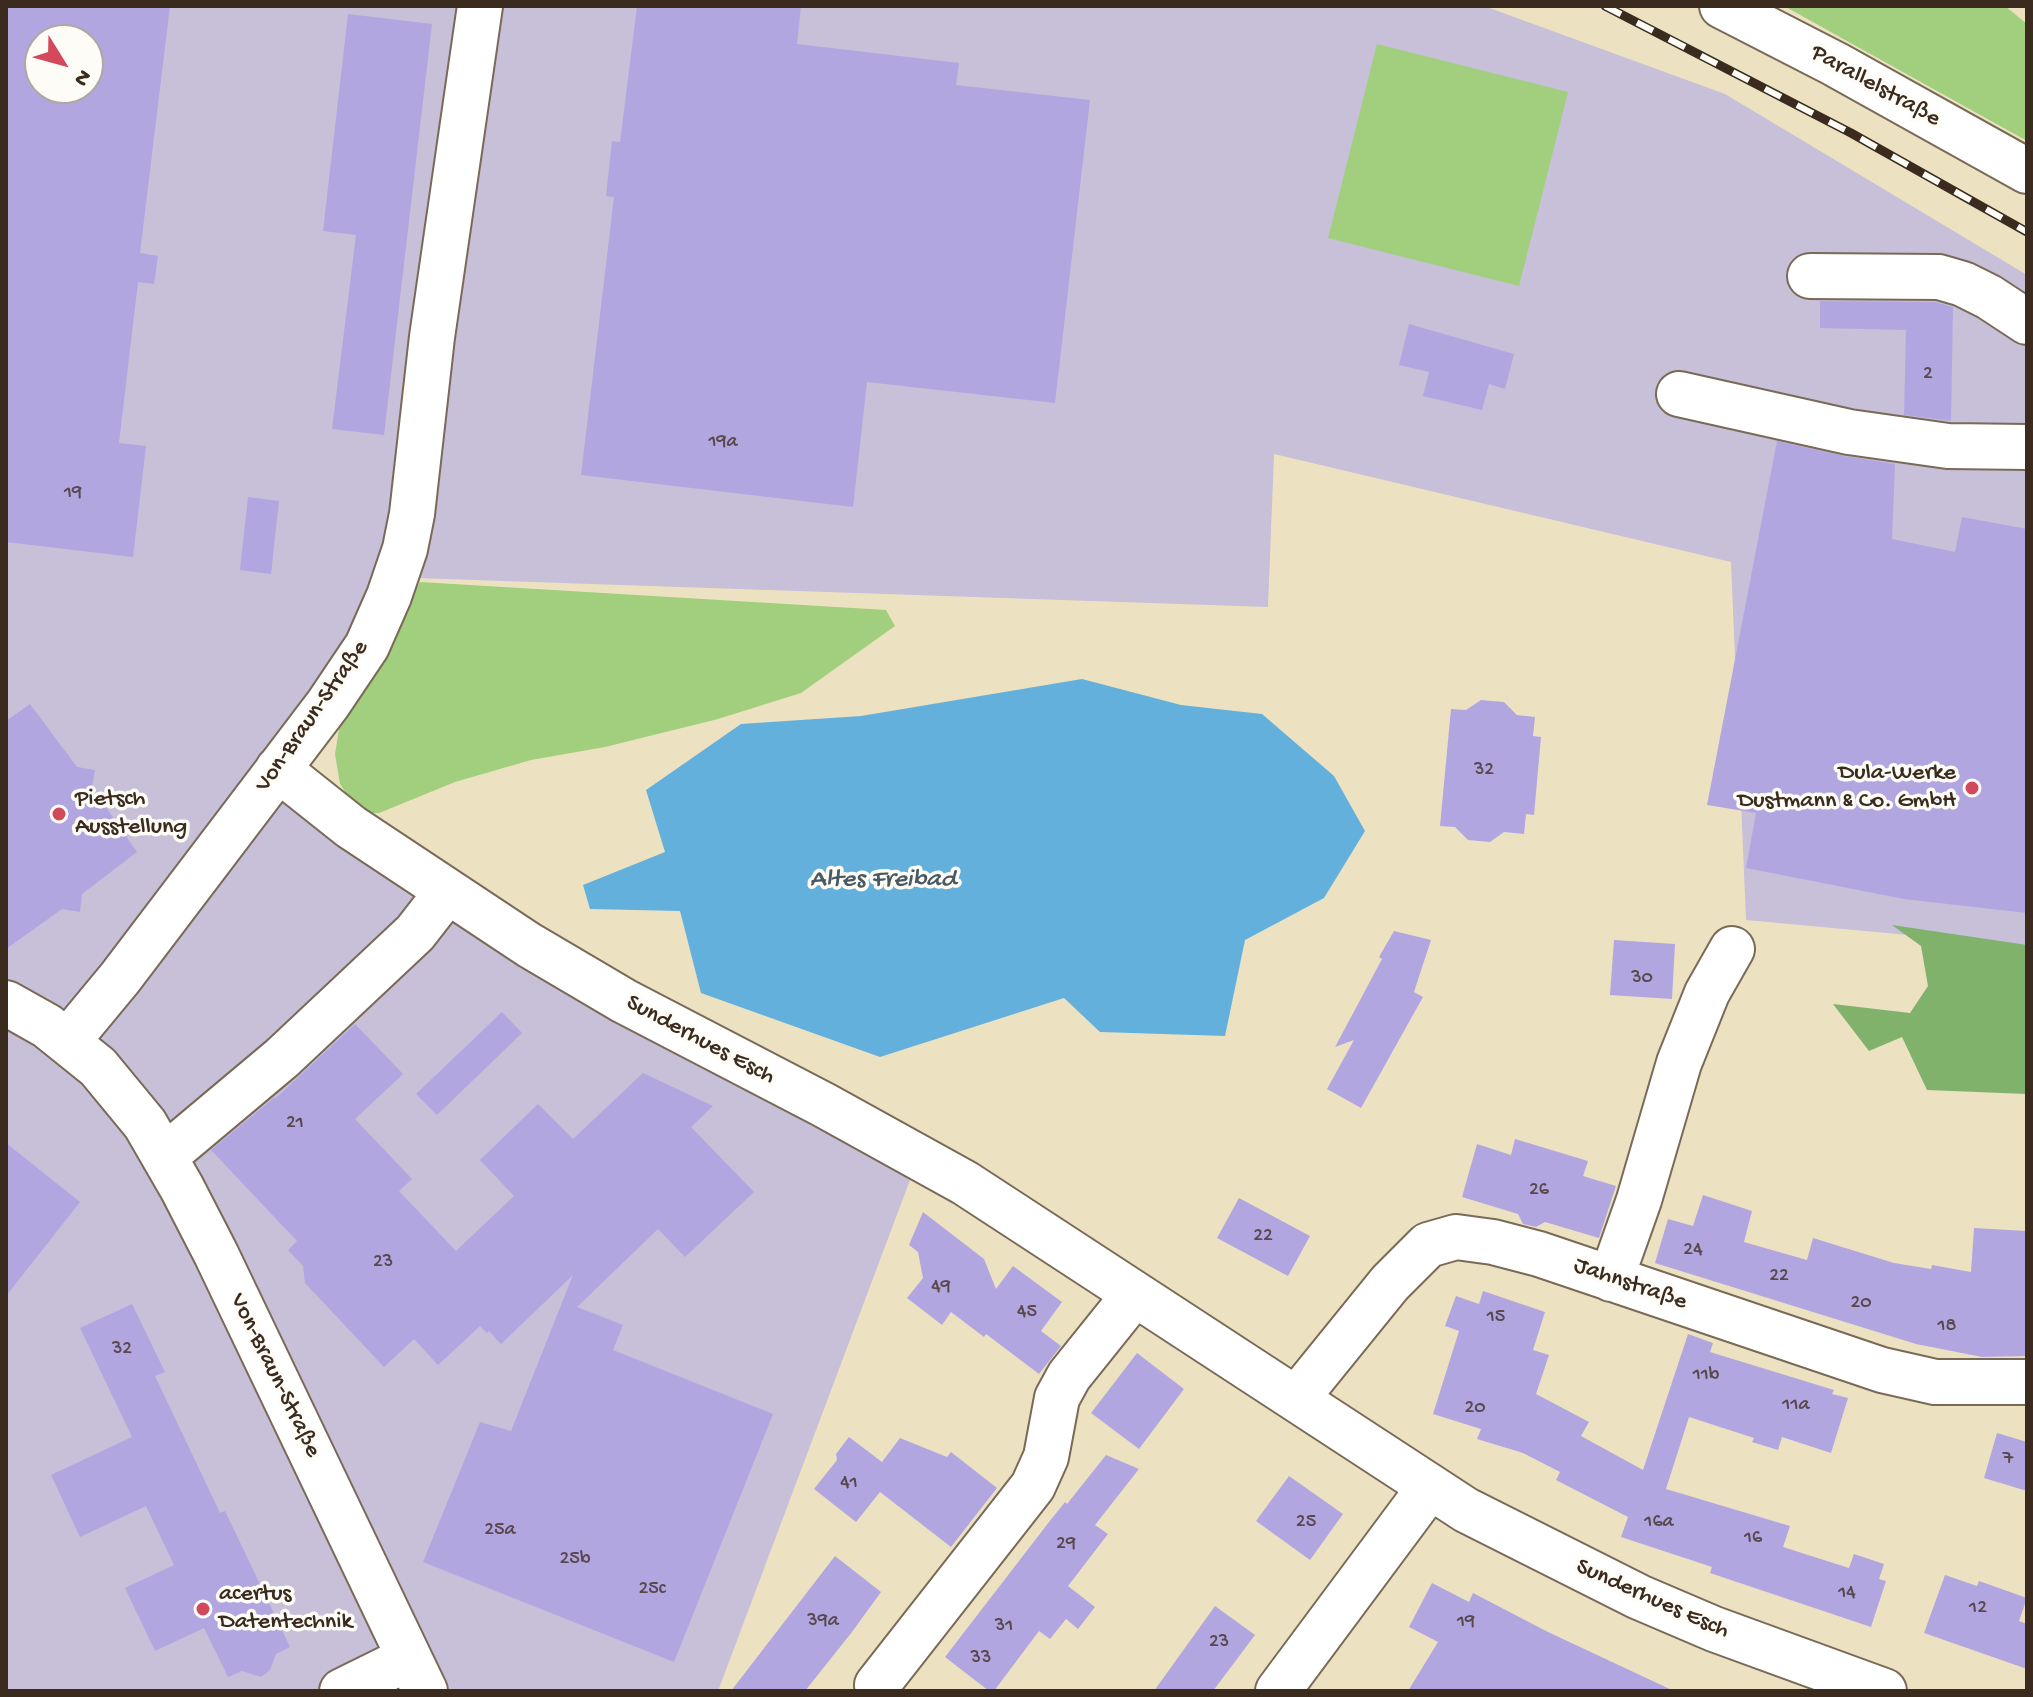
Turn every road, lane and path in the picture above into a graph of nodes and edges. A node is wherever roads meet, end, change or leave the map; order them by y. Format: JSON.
{"nodes":[{"id":1,"x":480,"y":6,"type":"edge"},
{"id":2,"x":1722,"y":6,"type":"edge"},
{"id":3,"x":2027,"y":171,"type":"edge"},
{"id":4,"x":1810,"y":276,"type":"dead end"},
{"id":5,"x":2027,"y":322,"type":"edge"},
{"id":6,"x":1679,"y":394,"type":"dead end"},
{"id":7,"x":2027,"y":447,"type":"edge"},
{"id":8,"x":278,"y":769,"type":"junction"},
{"id":9,"x":447,"y":892,"type":"junction"},
{"id":10,"x":1732,"y":949,"type":"dead end"},
{"id":11,"x":6,"y":1003,"type":"edge"},
{"id":12,"x":67,"y":1042,"type":"junction"},
{"id":13,"x":164,"y":1157,"type":"junction"},
{"id":14,"x":1611,"y":1279,"type":"junction"},
{"id":15,"x":1134,"y":1295,"type":"junction"},
{"id":16,"x":2027,"y":1382,"type":"edge"},
{"id":17,"x":1296,"y":1399,"type":"junction"},
{"id":18,"x":1429,"y":1488,"type":"junction"},
{"id":19,"x":417,"y":1674,"type":"edge"},
{"id":20,"x":877,"y":1685,"type":"dead end"},
{"id":21,"x":342,"y":1691,"type":"edge"},
{"id":22,"x":1278,"y":1691,"type":"edge"},
{"id":23,"x":1884,"y":1691,"type":"edge"}],
"edges":[{"from":1,"to":8,"type":"street","name":"Von-Braun-Straße"},
{"from":2,"to":3,"type":"street","name":"Parallelstraße"},
{"from":4,"to":5,"type":"street"},
{"from":6,"to":7,"type":"street"},
{"from":8,"to":9,"type":"street","name":"Sunderhues Esch"},
{"from":8,"to":12,"type":"street","name":"Von-Braun-Straße"},
{"from":9,"to":13,"type":"street"},
{"from":9,"to":15,"type":"street","name":"Sunderhues Esch"},
{"from":10,"to":14,"type":"street"},
{"from":11,"to":12,"type":"street","name":"Von-Braun-Straße"},
{"from":12,"to":13,"type":"street","name":"Von-Braun-Straße"},
{"from":13,"to":19,"type":"street","name":"Von-Braun-Straße"},
{"from":14,"to":16,"type":"street","name":"Jahnstraße"},
{"from":14,"to":17,"type":"street","name":"Jahnstraße"},
{"from":15,"to":17,"type":"street","name":"Sunderhues Esch"},
{"from":15,"to":20,"type":"street"},
{"from":17,"to":18,"type":"street","name":"Sunderhues Esch"},
{"from":18,"to":22,"type":"street"},
{"from":18,"to":23,"type":"street","name":"Sunderhues Esch"},
{"from":19,"to":21,"type":"street"}]}
